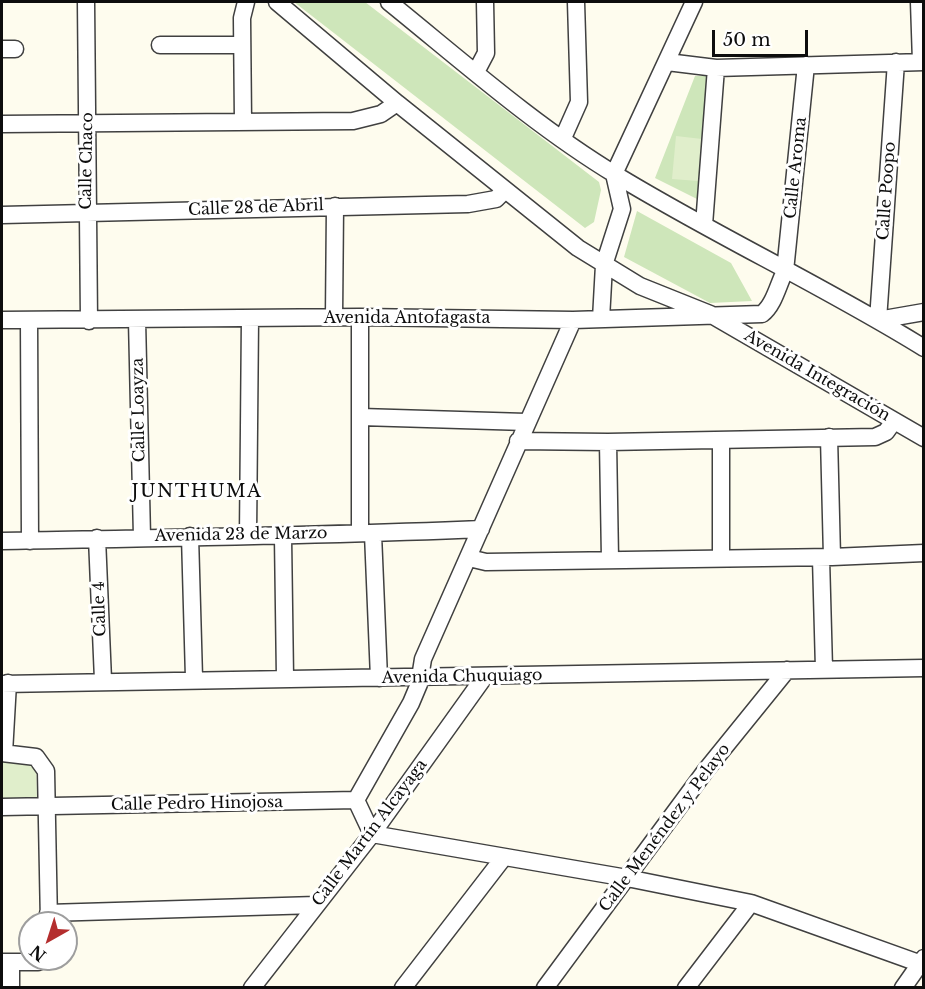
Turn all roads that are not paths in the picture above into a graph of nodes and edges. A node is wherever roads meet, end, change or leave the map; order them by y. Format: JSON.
{"nodes":[{"id":1,"x":86,"y":2,"type":"edge"},
{"id":2,"x":246,"y":2,"type":"edge"},
{"id":3,"x":277,"y":2,"type":"edge"},
{"id":4,"x":388,"y":2,"type":"edge"},
{"id":5,"x":485,"y":2,"type":"edge"},
{"id":6,"x":576,"y":2,"type":"edge"},
{"id":7,"x":694,"y":2,"type":"edge"},
{"id":8,"x":919,"y":2,"type":"edge"},
{"id":9,"x":160,"y":45,"type":"dead end"},
{"id":10,"x":242,"y":45,"type":"junction"},
{"id":11,"x":667,"y":62,"type":"junction"},
{"id":12,"x":896,"y":62,"type":"junction"},
{"id":13,"x":922,"y":62,"type":"edge"},
{"id":14,"x":806,"y":65,"type":"junction"},
{"id":15,"x":716,"y":69,"type":"junction"},
{"id":16,"x":476,"y":72,"type":"junction"},
{"id":17,"x":397,"y":103,"type":"junction"},
{"id":18,"x":243,"y":122,"type":"junction"},
{"id":19,"x":2,"y":124,"type":"edge"},
{"id":20,"x":88,"y":124,"type":"junction"},
{"id":21,"x":563,"y":138,"type":"junction"},
{"id":22,"x":614,"y":174,"type":"junction"},
{"id":23,"x":506,"y":190,"type":"junction"},
{"id":24,"x":335,"y":206,"type":"junction"},
{"id":25,"x":86,"y":213,"type":"junction"},
{"id":26,"x":2,"y":215,"type":"edge"},
{"id":27,"x":704,"y":225,"type":"junction"},
{"id":28,"x":604,"y":265,"type":"junction"},
{"id":29,"x":786,"y":271,"type":"junction"},
{"id":30,"x":924,"y":312,"type":"edge"},
{"id":31,"x":710,"y":314,"type":"junction"},
{"id":32,"x":360,"y":316,"type":"junction"},
{"id":33,"x":334,"y":317,"type":"junction"},
{"id":34,"x":250,"y":318,"type":"junction"},
{"id":35,"x":601,"y":319,"type":"junction"},
{"id":36,"x":2,"y":320,"type":"edge"},
{"id":37,"x":28,"y":320,"type":"junction"},
{"id":38,"x":137,"y":320,"type":"junction"},
{"id":39,"x":573,"y":320,"type":"junction"},
{"id":40,"x":878,"y":320,"type":"junction"},
{"id":41,"x":89,"y":321,"type":"junction"},
{"id":42,"x":924,"y":348,"type":"edge"},
{"id":43,"x":361,"y":417,"type":"junction"},
{"id":44,"x":894,"y":421,"type":"junction"},
{"id":45,"x":526,"y":422,"type":"junction"},
{"id":46,"x":829,"y":437,"type":"junction"},
{"id":47,"x":924,"y":438,"type":"edge"},
{"id":48,"x":721,"y":440,"type":"junction"},
{"id":49,"x":518,"y":441,"type":"junction"},
{"id":50,"x":608,"y":442,"type":"junction"},
{"id":51,"x":481,"y":529,"type":"junction"},
{"id":52,"x":366,"y":534,"type":"junction"},
{"id":53,"x":190,"y":536,"type":"junction"},
{"id":54,"x":248,"y":536,"type":"junction"},
{"id":55,"x":142,"y":537,"type":"junction"},
{"id":56,"x":283,"y":537,"type":"junction"},
{"id":57,"x":97,"y":538,"type":"junction"},
{"id":58,"x":2,"y":541,"type":"edge"},
{"id":59,"x":30,"y":541,"type":"junction"},
{"id":60,"x":924,"y":553,"type":"edge"},
{"id":61,"x":469,"y":558,"type":"junction"},
{"id":62,"x":721,"y":558,"type":"junction"},
{"id":63,"x":826,"y":558,"type":"junction"},
{"id":64,"x":610,"y":559,"type":"junction"},
{"id":65,"x":924,"y":668,"type":"edge"},
{"id":66,"x":824,"y":669,"type":"junction"},
{"id":67,"x":788,"y":670,"type":"junction"},
{"id":68,"x":485,"y":676,"type":"junction"},
{"id":69,"x":194,"y":678,"type":"junction"},
{"id":70,"x":285,"y":678,"type":"junction"},
{"id":71,"x":379,"y":678,"type":"junction"},
{"id":72,"x":420,"y":678,"type":"junction"},
{"id":73,"x":103,"y":680,"type":"junction"},
{"id":74,"x":5,"y":683,"type":"edge"},
{"id":75,"x":3,"y":753,"type":"edge"},
{"id":76,"x":356,"y":800,"type":"junction"},
{"id":77,"x":2,"y":807,"type":"edge"},
{"id":78,"x":47,"y":807,"type":"junction"},
{"id":79,"x":372,"y":834,"type":"junction"},
{"id":80,"x":504,"y":857,"type":"junction"},
{"id":81,"x":627,"y":878,"type":"junction"},
{"id":82,"x":751,"y":903,"type":"junction"},
{"id":83,"x":316,"y":905,"type":"junction"},
{"id":84,"x":49,"y":911,"type":"edge"},
{"id":85,"x":78,"y":917,"type":"edge"},
{"id":86,"x":6,"y":962,"type":"edge"},
{"id":87,"x":922,"y":962,"type":"edge"},
{"id":88,"x":271,"y":963,"type":"junction"},
{"id":89,"x":11,"y":987,"type":"edge"},
{"id":90,"x":246,"y":987,"type":"edge"},
{"id":91,"x":252,"y":987,"type":"edge"},
{"id":92,"x":403,"y":987,"type":"edge"},
{"id":93,"x":545,"y":987,"type":"edge"},
{"id":94,"x":686,"y":987,"type":"edge"},
{"id":95,"x":903,"y":987,"type":"edge"}],
"edges":[{"from":1,"to":20,"type":"street","name":"Calle Chaco"},
{"from":2,"to":10,"type":"street"},
{"from":3,"to":17,"type":"street"},
{"from":4,"to":16,"type":"street"},
{"from":5,"to":16,"type":"street"},
{"from":6,"to":21,"type":"street"},
{"from":7,"to":11,"type":"street"},
{"from":8,"to":13,"type":"street"},
{"from":9,"to":10,"type":"street"},
{"from":10,"to":18,"type":"street"},
{"from":11,"to":15,"type":"street"},
{"from":11,"to":22,"type":"street"},
{"from":12,"to":13,"type":"street"},
{"from":12,"to":14,"type":"street"},
{"from":12,"to":40,"type":"street","name":"Calle Poopo"},
{"from":14,"to":15,"type":"street"},
{"from":14,"to":29,"type":"street","name":"Calle Aroma"},
{"from":15,"to":27,"type":"street"},
{"from":16,"to":21,"type":"street"},
{"from":17,"to":18,"type":"street"},
{"from":17,"to":23,"type":"street"},
{"from":18,"to":20,"type":"street"},
{"from":19,"to":20,"type":"street"},
{"from":20,"to":25,"type":"street","name":"Calle Chaco"},
{"from":21,"to":22,"type":"street"},
{"from":22,"to":27,"type":"street"},
{"from":22,"to":28,"type":"street"},
{"from":23,"to":24,"type":"street","name":"Calle 28 de Abril"},
{"from":23,"to":28,"type":"street"},
{"from":24,"to":25,"type":"street","name":"Calle 28 de Abril"},
{"from":24,"to":33,"type":"street"},
{"from":25,"to":26,"type":"street","name":"Calle 28 de Abril"},
{"from":25,"to":41,"type":"street","name":"Calle Chaco"},
{"from":27,"to":29,"type":"street"},
{"from":28,"to":31,"type":"street"},
{"from":28,"to":35,"type":"street"},
{"from":29,"to":31,"type":"street","name":"Avenida Antofagasta"},
{"from":29,"to":40,"type":"street"},
{"from":30,"to":40,"type":"street"},
{"from":31,"to":35,"type":"street","name":"Avenida Antofagasta"},
{"from":31,"to":44,"type":"street","name":"Avenida Integración"},
{"from":32,"to":33,"type":"street","name":"Avenida Antofagasta"},
{"from":32,"to":39,"type":"street","name":"Avenida Antofagasta"},
{"from":32,"to":43,"type":"street"},
{"from":33,"to":34,"type":"street","name":"Avenida Antofagasta"},
{"from":34,"to":38,"type":"street","name":"Avenida Antofagasta"},
{"from":34,"to":54,"type":"street"},
{"from":35,"to":39,"type":"street","name":"Avenida Antofagasta"},
{"from":36,"to":37,"type":"street","name":"Avenida Antofagasta"},
{"from":37,"to":41,"type":"street","name":"Avenida Antofagasta"},
{"from":37,"to":59,"type":"street"},
{"from":38,"to":41,"type":"street","name":"Avenida Antofagasta"},
{"from":38,"to":55,"type":"street","name":"Calle Loayza"},
{"from":39,"to":45,"type":"street"},
{"from":40,"to":42,"type":"street"},
{"from":43,"to":45,"type":"street"},
{"from":43,"to":52,"type":"street"},
{"from":44,"to":46,"type":"street"},
{"from":44,"to":47,"type":"street","name":"Avenida Integración"},
{"from":45,"to":49,"type":"street"},
{"from":46,"to":48,"type":"street"},
{"from":46,"to":63,"type":"street"},
{"from":48,"to":50,"type":"street"},
{"from":48,"to":62,"type":"street"},
{"from":49,"to":50,"type":"street"},
{"from":49,"to":51,"type":"street"},
{"from":50,"to":64,"type":"street"},
{"from":51,"to":52,"type":"street","name":"Avenida 23 de Marzo"},
{"from":51,"to":61,"type":"street"},
{"from":52,"to":56,"type":"street","name":"Avenida 23 de Marzo"},
{"from":52,"to":71,"type":"street"},
{"from":53,"to":54,"type":"street","name":"Avenida 23 de Marzo"},
{"from":53,"to":55,"type":"street","name":"Avenida 23 de Marzo"},
{"from":53,"to":69,"type":"street"},
{"from":54,"to":56,"type":"street","name":"Avenida 23 de Marzo"},
{"from":55,"to":57,"type":"street","name":"Avenida 23 de Marzo"},
{"from":56,"to":70,"type":"street"},
{"from":57,"to":59,"type":"street","name":"Avenida 23 de Marzo"},
{"from":57,"to":73,"type":"street","name":"Calle 4"},
{"from":58,"to":59,"type":"street","name":"Avenida 23 de Marzo"},
{"from":60,"to":63,"type":"street"},
{"from":61,"to":64,"type":"street"},
{"from":61,"to":72,"type":"street"},
{"from":62,"to":63,"type":"street"},
{"from":62,"to":64,"type":"street"},
{"from":63,"to":66,"type":"street"},
{"from":65,"to":66,"type":"street","name":"Avenida Chuquiago"},
{"from":66,"to":67,"type":"street","name":"Avenida Chuquiago"},
{"from":67,"to":68,"type":"street","name":"Avenida Chuquiago"},
{"from":67,"to":81,"type":"street","name":"Calle Menéndez y Pelayo"},
{"from":68,"to":72,"type":"street","name":"Avenida Chuquiago"},
{"from":68,"to":79,"type":"street","name":"Calle Martín Alcayaga"},
{"from":69,"to":70,"type":"street","name":"Avenida Chuquiago"},
{"from":69,"to":73,"type":"street","name":"Avenida Chuquiago"},
{"from":70,"to":71,"type":"street","name":"Avenida Chuquiago"},
{"from":71,"to":72,"type":"street","name":"Avenida Chuquiago"},
{"from":72,"to":76,"type":"street"},
{"from":73,"to":74,"type":"street","name":"Avenida Chuquiago"},
{"from":74,"to":75,"type":"street"},
{"from":75,"to":78,"type":"street"},
{"from":76,"to":78,"type":"street","name":"Calle Pedro Hinojosa"},
{"from":76,"to":79,"type":"street"},
{"from":77,"to":78,"type":"street","name":"Calle Pedro Hinojosa"},
{"from":78,"to":84,"type":"street"},
{"from":79,"to":80,"type":"street"},
{"from":79,"to":83,"type":"street","name":"Calle Martín Alcayaga"},
{"from":80,"to":81,"type":"street"},
{"from":80,"to":92,"type":"street"},
{"from":81,"to":82,"type":"street"},
{"from":81,"to":93,"type":"street","name":"Calle Menéndez y Pelayo"},
{"from":82,"to":87,"type":"street"},
{"from":82,"to":94,"type":"street"},
{"from":83,"to":85,"type":"street"},
{"from":83,"to":88,"type":"street","name":"Calle Martín Alcayaga"},
{"from":86,"to":89,"type":"street"},
{"from":87,"to":95,"type":"street"},
{"from":88,"to":90,"type":"street"},
{"from":88,"to":91,"type":"street","name":"Calle Martín Alcayaga"}]}
